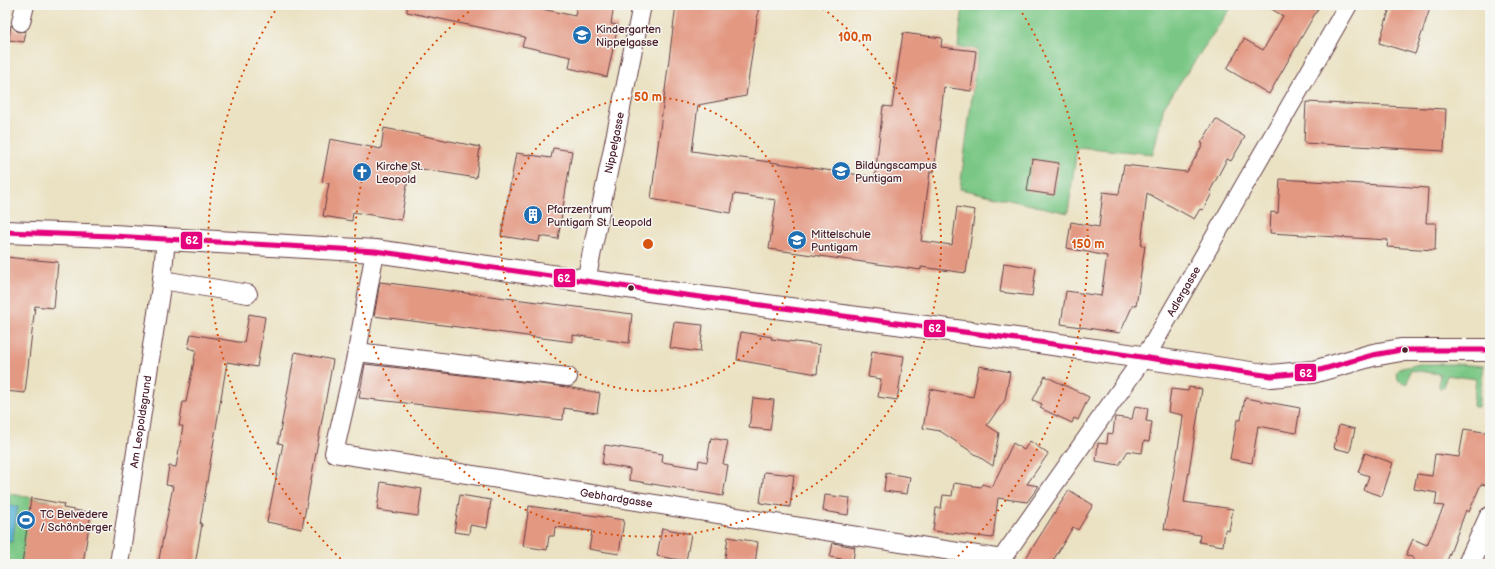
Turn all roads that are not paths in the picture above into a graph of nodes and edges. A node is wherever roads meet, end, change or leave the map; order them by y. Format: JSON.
{"nodes":[{"id":1,"x":642,"y":5,"type":"edge"},
{"id":2,"x":1348,"y":5,"type":"edge"},
{"id":3,"x":5,"y":232,"type":"edge"},
{"id":4,"x":166,"y":239,"type":"junction"},
{"id":5,"x":375,"y":251,"type":"junction"},
{"id":6,"x":162,"y":280,"type":"junction"},
{"id":7,"x":586,"y":281,"type":"junction"},
{"id":8,"x":248,"y":294,"type":"dead end"},
{"id":9,"x":1490,"y":350,"type":"edge"},
{"id":10,"x":356,"y":352,"type":"junction"},
{"id":11,"x":1144,"y":358,"type":"junction"},
{"id":12,"x":568,"y":377,"type":"dead end"},
{"id":13,"x":1490,"y":518,"type":"edge"},
{"id":14,"x":1000,"y":561,"type":"edge"},
{"id":15,"x":119,"y":564,"type":"edge"},
{"id":16,"x":1470,"y":564,"type":"edge"}],
"edges":[{"from":1,"to":7,"type":"street","name":"Nippelgasse"},
{"from":2,"to":11,"type":"street","name":"Adlergasse"},
{"from":3,"to":4,"type":"main road"},
{"from":4,"to":5,"type":"main road"},
{"from":4,"to":6,"type":"street","name":"Am Leopoldsgrund"},
{"from":5,"to":7,"type":"main road"},
{"from":5,"to":10,"type":"street","name":"Gebhardgasse"},
{"from":6,"to":8,"type":"street"},
{"from":6,"to":15,"type":"street","name":"Am Leopoldsgrund"},
{"from":7,"to":11,"type":"main road"},
{"from":9,"to":11,"type":"main road"},
{"from":10,"to":12,"type":"street"},
{"from":10,"to":14,"type":"street","name":"Gebhardgasse"},
{"from":11,"to":14,"type":"street","name":"Adlergasse"},
{"from":13,"to":16,"type":"main road"}]}
